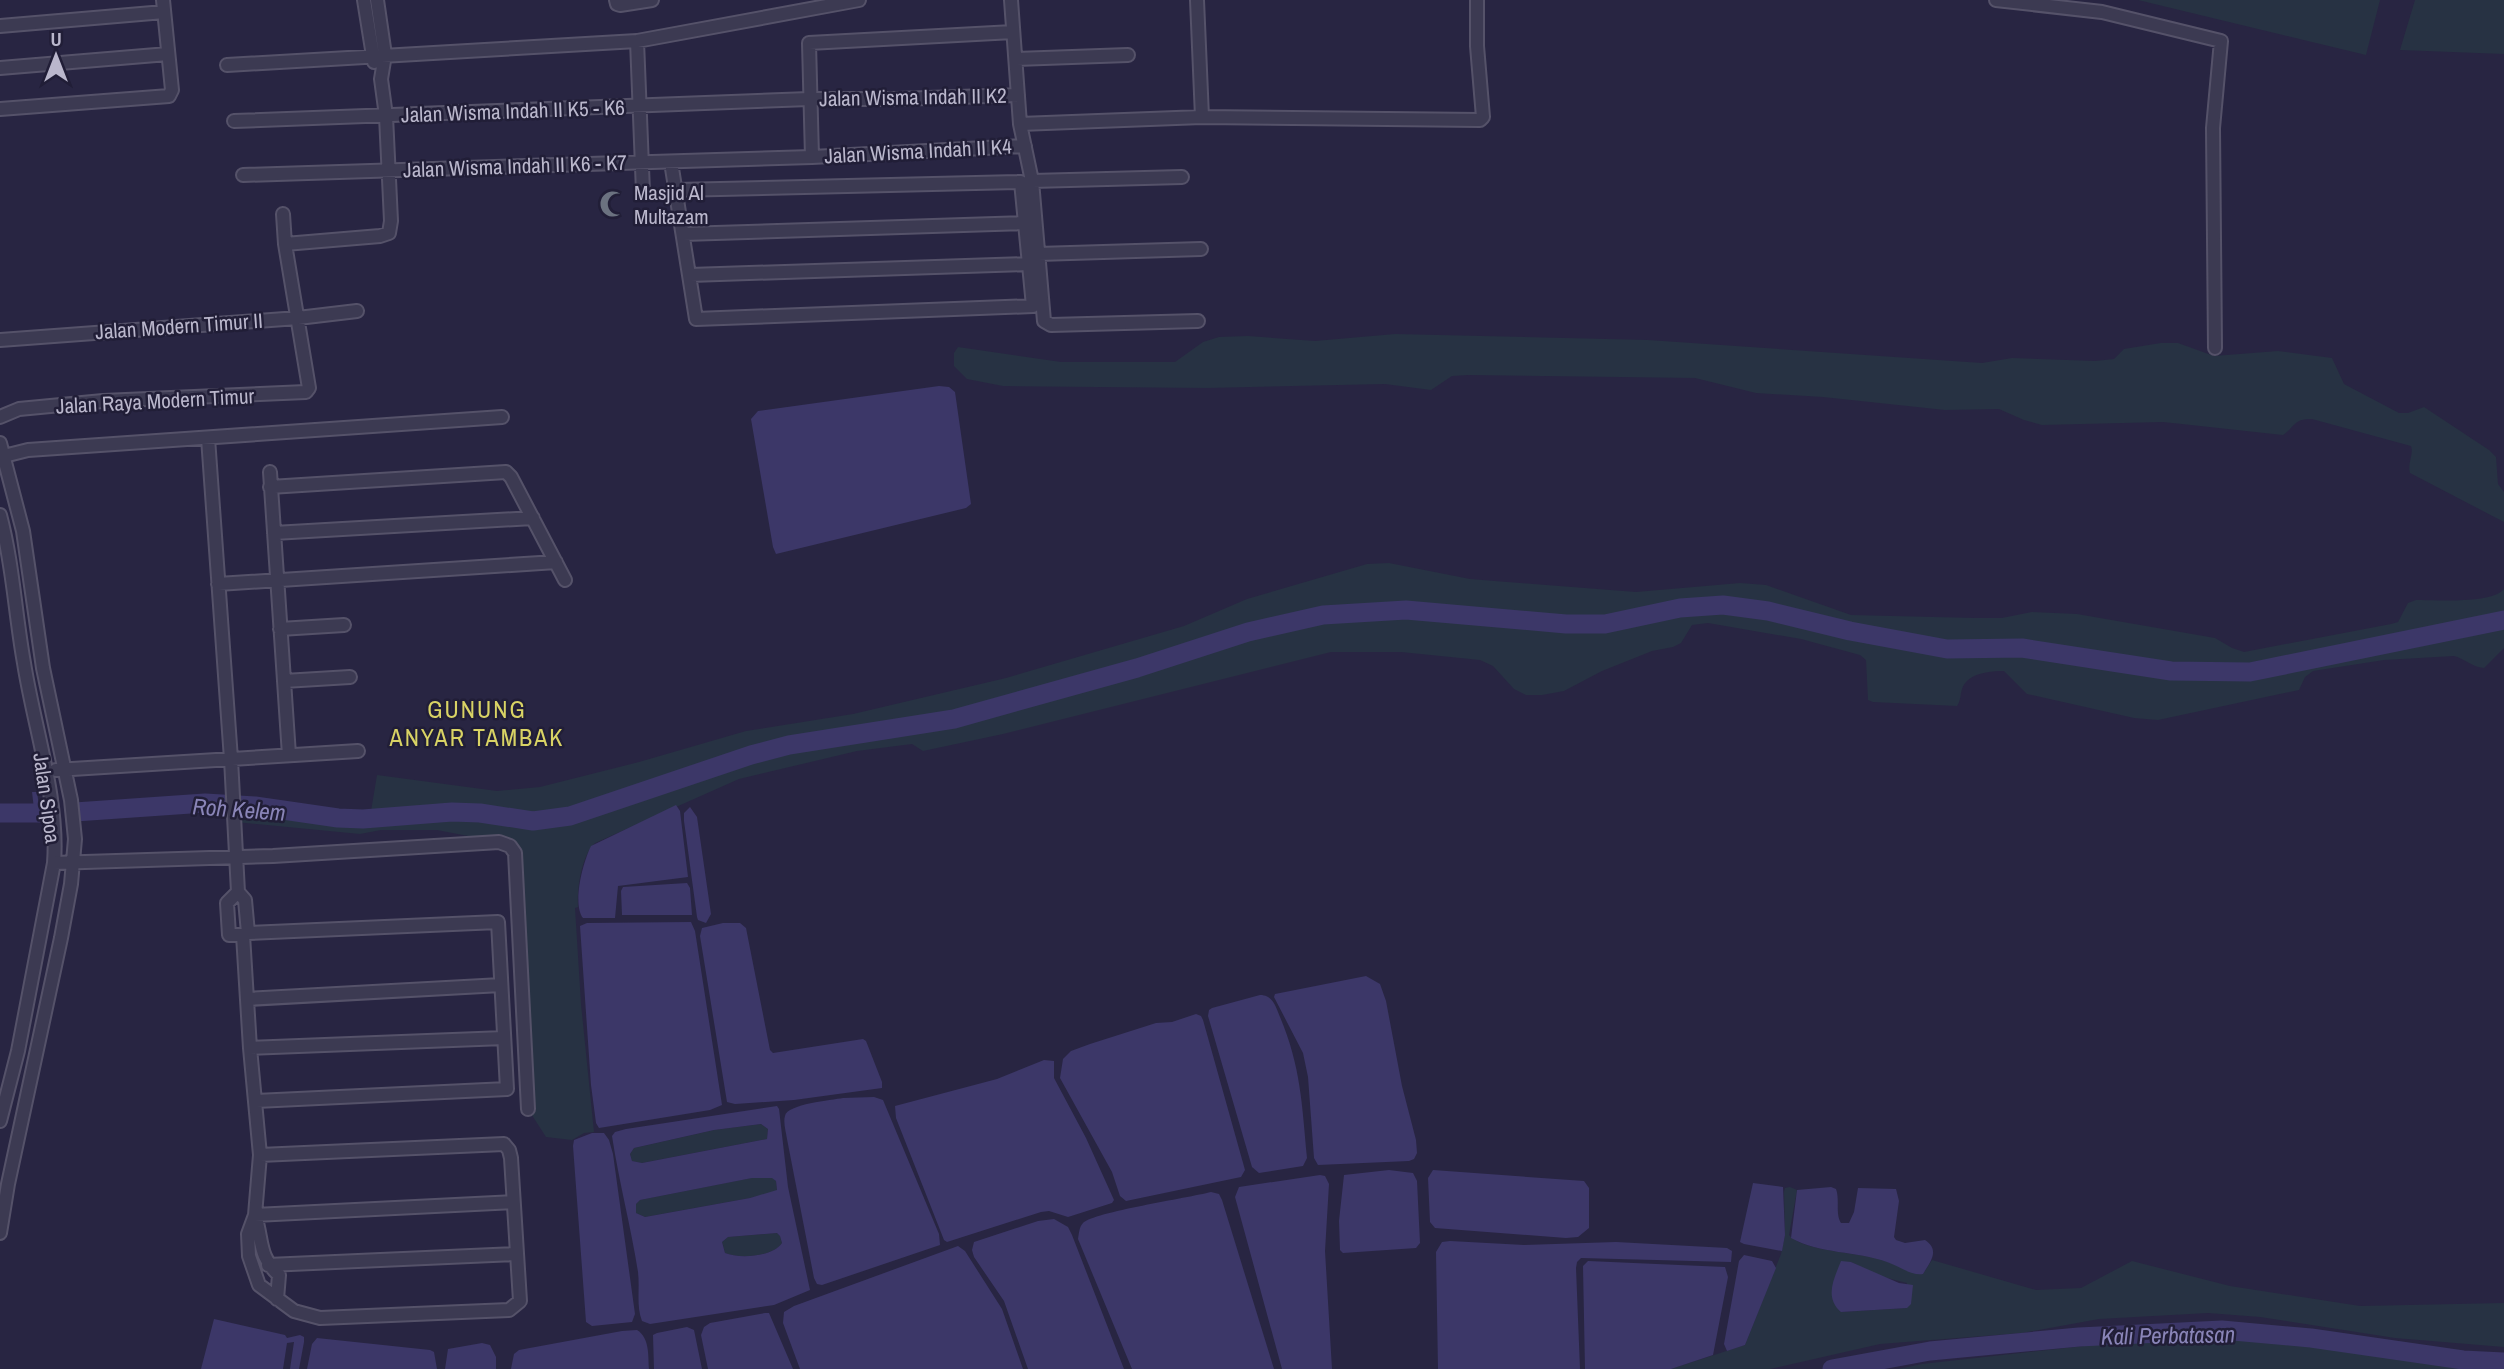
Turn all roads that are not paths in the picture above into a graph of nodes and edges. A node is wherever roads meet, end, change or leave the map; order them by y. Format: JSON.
{"nodes":[{"id":1,"x":363,"y":0,"type":"edge"},
{"id":2,"x":377,"y":0,"type":"edge"},
{"id":3,"x":652,"y":0,"type":"edge"},
{"id":4,"x":855,"y":0,"type":"edge"},
{"id":5,"x":1011,"y":0,"type":"edge"},
{"id":6,"x":1197,"y":0,"type":"edge"},
{"id":7,"x":1477,"y":0,"type":"edge"},
{"id":8,"x":1996,"y":0,"type":"edge"},
{"id":9,"x":618,"y":3,"type":"edge"},
{"id":10,"x":163,"y":6,"type":"edge"},
{"id":11,"x":2104,"y":6,"type":"edge"},
{"id":12,"x":0,"y":26,"type":"edge"},
{"id":13,"x":1013,"y":32,"type":"junction"},
{"id":14,"x":637,"y":41,"type":"junction"},
{"id":15,"x":168,"y":54,"type":"junction"},
{"id":16,"x":378,"y":55,"type":"junction"},
{"id":17,"x":1128,"y":55,"type":"dead end"},
{"id":18,"x":1016,"y":59,"type":"junction"},
{"id":19,"x":227,"y":65,"type":"dead end"},
{"id":20,"x":0,"y":68,"type":"edge"},
{"id":21,"x":1018,"y":95,"type":"junction"},
{"id":22,"x":809,"y":99,"type":"junction"},
{"id":23,"x":640,"y":106,"type":"junction"},
{"id":24,"x":0,"y":109,"type":"edge"},
{"id":25,"x":386,"y":116,"type":"junction"},
{"id":26,"x":1202,"y":117,"type":"junction"},
{"id":27,"x":234,"y":121,"type":"dead end"},
{"id":28,"x":1020,"y":124,"type":"junction"},
{"id":29,"x":1025,"y":146,"type":"junction"},
{"id":30,"x":812,"y":157,"type":"junction"},
{"id":31,"x":642,"y":162,"type":"junction"},
{"id":32,"x":671,"y":162,"type":"junction"},
{"id":33,"x":388,"y":171,"type":"junction"},
{"id":34,"x":243,"y":175,"type":"dead end"},
{"id":35,"x":1182,"y":177,"type":"dead end"},
{"id":36,"x":1032,"y":181,"type":"junction"},
{"id":37,"x":676,"y":190,"type":"junction"},
{"id":38,"x":643,"y":192,"type":"dead end"},
{"id":39,"x":283,"y":214,"type":"dead end"},
{"id":40,"x":1025,"y":223,"type":"junction"},
{"id":41,"x":683,"y":234,"type":"junction"},
{"id":42,"x":285,"y":244,"type":"junction"},
{"id":43,"x":1201,"y":250,"type":"dead end"},
{"id":44,"x":1034,"y":259,"type":"junction"},
{"id":45,"x":690,"y":275,"type":"junction"},
{"id":46,"x":357,"y":311,"type":"dead end"},
{"id":47,"x":298,"y":318,"type":"junction"},
{"id":48,"x":1198,"y":321,"type":"dead end"},
{"id":49,"x":0,"y":340,"type":"edge"},
{"id":50,"x":2215,"y":348,"type":"dead end"},
{"id":51,"x":0,"y":417,"type":"edge"},
{"id":52,"x":502,"y":417,"type":"dead end"},
{"id":53,"x":208,"y":438,"type":"junction"},
{"id":54,"x":2,"y":449,"type":"edge"},
{"id":55,"x":270,"y":472,"type":"dead end"},
{"id":56,"x":270,"y":487,"type":"junction"},
{"id":57,"x":0,"y":515,"type":"edge"},
{"id":58,"x":533,"y":519,"type":"junction"},
{"id":59,"x":274,"y":533,"type":"junction"},
{"id":60,"x":556,"y":562,"type":"junction"},
{"id":61,"x":277,"y":580,"type":"junction"},
{"id":62,"x":565,"y":580,"type":"dead end"},
{"id":63,"x":218,"y":584,"type":"junction"},
{"id":64,"x":344,"y":625,"type":"dead end"},
{"id":65,"x":280,"y":629,"type":"junction"},
{"id":66,"x":351,"y":677,"type":"dead end"},
{"id":67,"x":284,"y":681,"type":"junction"},
{"id":68,"x":358,"y":751,"type":"dead end"},
{"id":69,"x":289,"y":755,"type":"junction"},
{"id":70,"x":231,"y":759,"type":"junction"},
{"id":71,"x":63,"y":769,"type":"junction"},
{"id":72,"x":45,"y":772,"type":"junction"},
{"id":73,"x":237,"y":858,"type":"junction"},
{"id":74,"x":54,"y":863,"type":"junction"},
{"id":75,"x":72,"y":864,"type":"junction"},
{"id":76,"x":238,"y":892,"type":"junction"},
{"id":77,"x":245,"y":934,"type":"junction"},
{"id":78,"x":501,"y":985,"type":"junction"},
{"id":79,"x":247,"y":999,"type":"junction"},
{"id":80,"x":504,"y":1038,"type":"junction"},
{"id":81,"x":250,"y":1048,"type":"junction"},
{"id":82,"x":256,"y":1101,"type":"junction"},
{"id":83,"x":528,"y":1110,"type":"dead end"},
{"id":84,"x":0,"y":1121,"type":"edge"},
{"id":85,"x":260,"y":1155,"type":"junction"},
{"id":86,"x":4,"y":1184,"type":"edge"},
{"id":87,"x":513,"y":1202,"type":"junction"},
{"id":88,"x":255,"y":1215,"type":"junction"},
{"id":89,"x":0,"y":1233,"type":"edge"},
{"id":90,"x":516,"y":1254,"type":"junction"},
{"id":91,"x":268,"y":1265,"type":"junction"},
{"id":92,"x":276,"y":1299,"type":"junction"}],
"edges":[{"from":1,"to":16,"type":"street"},
{"from":2,"to":16,"type":"street"},
{"from":3,"to":9,"type":"street"},
{"from":4,"to":14,"type":"street"},
{"from":5,"to":13,"type":"street"},
{"from":6,"to":26,"type":"street"},
{"from":7,"to":26,"type":"street"},
{"from":8,"to":11,"type":"street"},
{"from":10,"to":12,"type":"street"},
{"from":10,"to":15,"type":"street"},
{"from":11,"to":50,"type":"street"},
{"from":13,"to":18,"type":"street"},
{"from":13,"to":22,"type":"street"},
{"from":14,"to":16,"type":"street"},
{"from":14,"to":23,"type":"street"},
{"from":15,"to":20,"type":"street"},
{"from":15,"to":24,"type":"street"},
{"from":16,"to":19,"type":"street"},
{"from":16,"to":25,"type":"street"},
{"from":17,"to":18,"type":"street"},
{"from":18,"to":21,"type":"street"},
{"from":21,"to":22,"type":"street","name":"Jalan Wisma Indah II K2"},
{"from":21,"to":28,"type":"street"},
{"from":22,"to":23,"type":"street","name":"Jalan Wisma Indah II K2"},
{"from":22,"to":30,"type":"street"},
{"from":23,"to":25,"type":"street","name":"Jalan Wisma Indah II K5 - K6"},
{"from":23,"to":31,"type":"street"},
{"from":25,"to":27,"type":"street","name":"Jalan Wisma Indah II K5 - K6"},
{"from":25,"to":33,"type":"street"},
{"from":26,"to":28,"type":"street"},
{"from":28,"to":29,"type":"street"},
{"from":29,"to":30,"type":"street","name":"Jalan Wisma Indah II K4"},
{"from":29,"to":36,"type":"street"},
{"from":30,"to":32,"type":"street","name":"Jalan Wisma Indah II K4"},
{"from":31,"to":32,"type":"street","name":"Jalan Wisma Indah II K6 - K7"},
{"from":31,"to":33,"type":"street","name":"Jalan Wisma Indah II K6 - K7"},
{"from":31,"to":38,"type":"street"},
{"from":32,"to":37,"type":"street"},
{"from":33,"to":34,"type":"street","name":"Jalan Wisma Indah II K6 - K7"},
{"from":33,"to":42,"type":"street"},
{"from":35,"to":36,"type":"street"},
{"from":36,"to":44,"type":"street"},
{"from":37,"to":40,"type":"street"},
{"from":37,"to":41,"type":"street"},
{"from":39,"to":42,"type":"street"},
{"from":40,"to":41,"type":"street"},
{"from":40,"to":44,"type":"street"},
{"from":41,"to":45,"type":"street"},
{"from":42,"to":47,"type":"street"},
{"from":43,"to":44,"type":"street"},
{"from":44,"to":45,"type":"street"},
{"from":44,"to":45,"type":"street"},
{"from":44,"to":48,"type":"street"},
{"from":46,"to":47,"type":"street","name":"Jalan Modern Timur II"},
{"from":47,"to":49,"type":"street","name":"Jalan Modern Timur II"},
{"from":47,"to":51,"type":"street","name":"Jalan Raya Modern Timur"},
{"from":52,"to":53,"type":"street"},
{"from":53,"to":54,"type":"street"},
{"from":53,"to":63,"type":"street"},
{"from":54,"to":71,"type":"street"},
{"from":55,"to":56,"type":"street"},
{"from":56,"to":58,"type":"street"},
{"from":56,"to":59,"type":"street"},
{"from":57,"to":72,"type":"street","name":"Jalan Sipoa"},
{"from":58,"to":59,"type":"street"},
{"from":58,"to":60,"type":"street"},
{"from":59,"to":61,"type":"street"},
{"from":60,"to":61,"type":"street"},
{"from":60,"to":62,"type":"street"},
{"from":61,"to":63,"type":"street"},
{"from":61,"to":65,"type":"street"},
{"from":63,"to":70,"type":"street"},
{"from":64,"to":65,"type":"street"},
{"from":65,"to":67,"type":"street"},
{"from":66,"to":67,"type":"street"},
{"from":67,"to":69,"type":"street"},
{"from":68,"to":69,"type":"street"},
{"from":69,"to":70,"type":"street"},
{"from":70,"to":71,"type":"street"},
{"from":70,"to":73,"type":"street"},
{"from":71,"to":72,"type":"street"},
{"from":71,"to":75,"type":"street"},
{"from":72,"to":74,"type":"street","name":"Jalan Sipoa"},
{"from":73,"to":75,"type":"street"},
{"from":73,"to":76,"type":"street"},
{"from":73,"to":83,"type":"street"},
{"from":74,"to":75,"type":"street"},
{"from":74,"to":84,"type":"street","name":"Jalan Sipoa"},
{"from":75,"to":86,"type":"street"},
{"from":76,"to":77,"type":"street"},
{"from":76,"to":77,"type":"street"},
{"from":77,"to":78,"type":"street"},
{"from":77,"to":79,"type":"street"},
{"from":78,"to":79,"type":"street"},
{"from":78,"to":80,"type":"street"},
{"from":79,"to":81,"type":"street"},
{"from":80,"to":81,"type":"street"},
{"from":80,"to":82,"type":"street"},
{"from":81,"to":82,"type":"street"},
{"from":82,"to":85,"type":"street"},
{"from":85,"to":87,"type":"street"},
{"from":85,"to":88,"type":"street"},
{"from":86,"to":89,"type":"street"},
{"from":87,"to":88,"type":"street"},
{"from":87,"to":90,"type":"street"},
{"from":88,"to":91,"type":"street"},
{"from":88,"to":92,"type":"street"},
{"from":90,"to":91,"type":"street"},
{"from":90,"to":92,"type":"street"},
{"from":91,"to":92,"type":"street"}]}
